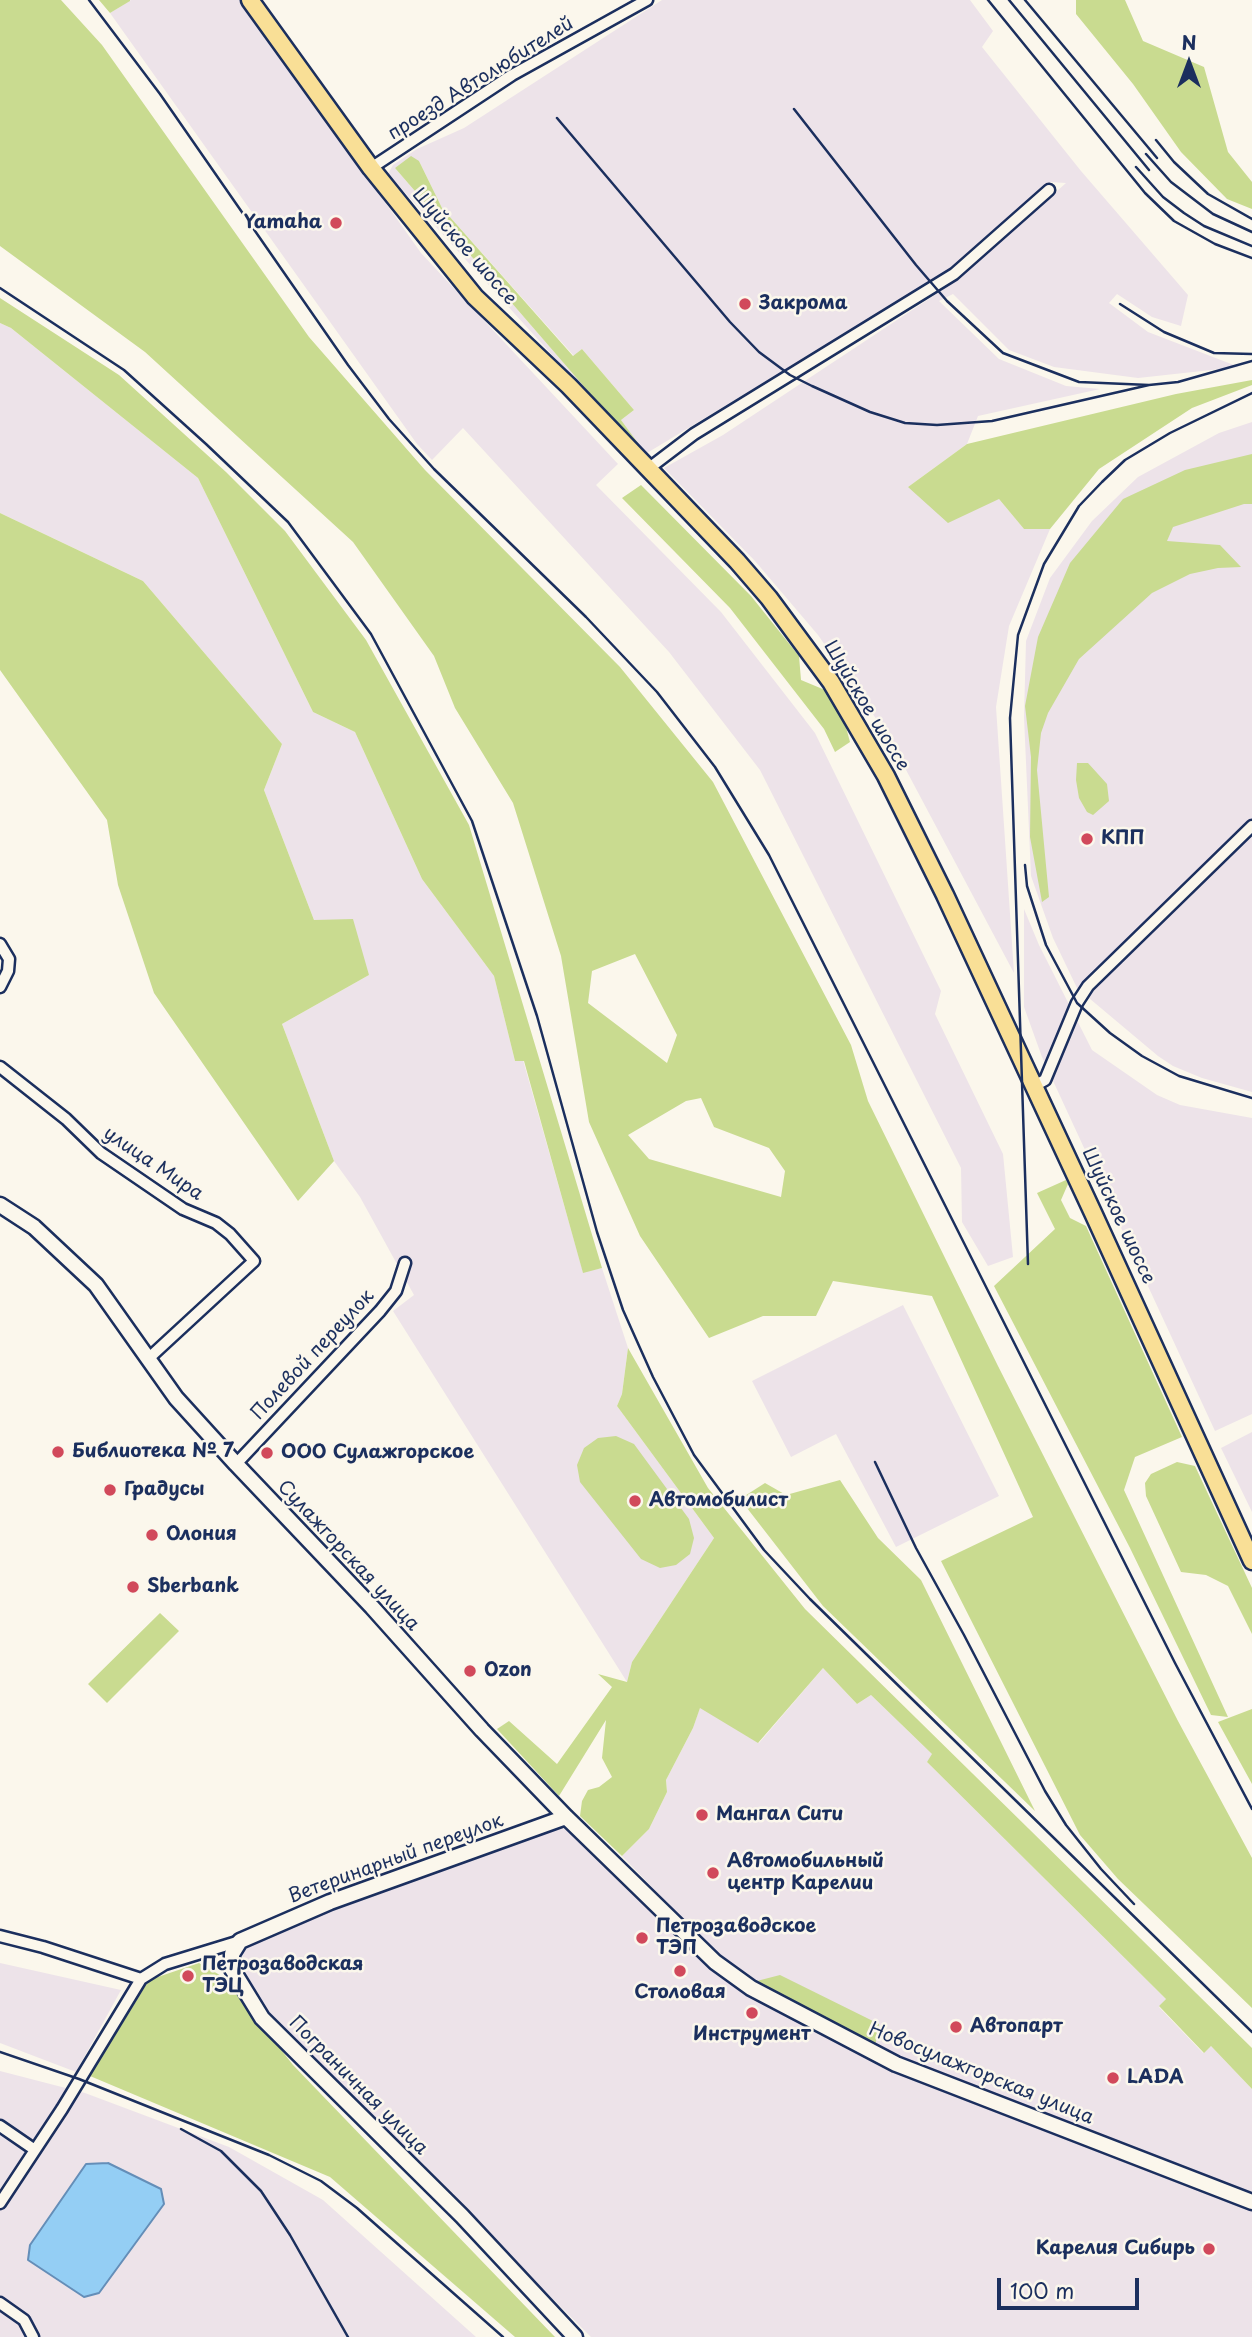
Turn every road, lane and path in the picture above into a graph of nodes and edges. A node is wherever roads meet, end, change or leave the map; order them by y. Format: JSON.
{"nodes":[{"id":1,"x":250,"y":0,"type":"edge"},
{"id":2,"x":647,"y":0,"type":"edge"},
{"id":3,"x":371,"y":168,"type":"junction"},
{"id":4,"x":1049,"y":190,"type":"dead end"},
{"id":5,"x":648,"y":469,"type":"junction"},
{"id":6,"x":1252,"y":826,"type":"edge"},
{"id":7,"x":0,"y":944,"type":"edge"},
{"id":8,"x":0,"y":987,"type":"edge"},
{"id":9,"x":0,"y":1067,"type":"edge"},
{"id":10,"x":1034,"y":1086,"type":"junction"},
{"id":11,"x":0,"y":1205,"type":"edge"},
{"id":12,"x":405,"y":1263,"type":"dead end"},
{"id":13,"x":149,"y":1358,"type":"junction"},
{"id":14,"x":236,"y":1464,"type":"junction"},
{"id":15,"x":1252,"y":1561,"type":"edge"},
{"id":16,"x":471,"y":1717,"type":"joint"},
{"id":17,"x":566,"y":1817,"type":"junction"},
{"id":18,"x":0,"y":1936,"type":"edge"},
{"id":19,"x":240,"y":1941,"type":"junction"},
{"id":20,"x":141,"y":1979,"type":"junction"},
{"id":21,"x":0,"y":2126,"type":"edge"},
{"id":22,"x":35,"y":2150,"type":"junction"},
{"id":23,"x":1252,"y":2202,"type":"edge"},
{"id":24,"x":0,"y":2203,"type":"edge"},
{"id":25,"x":0,"y":2303,"type":"edge"},
{"id":26,"x":33,"y":2337,"type":"edge"},
{"id":27,"x":575,"y":2337,"type":"edge"}],
"edges":[{"from":1,"to":3,"type":"main road","name":"Шуйское шоссе"},
{"from":2,"to":3,"type":"street","name":"проезд Автолюбителей"},
{"from":3,"to":5,"type":"main road","name":"Шуйское шоссе"},
{"from":4,"to":5,"type":"street"},
{"from":5,"to":10,"type":"main road","name":"Шуйское шоссе"},
{"from":6,"to":10,"type":"street"},
{"from":7,"to":8,"type":"street"},
{"from":9,"to":13,"type":"street","name":"улица Мира"},
{"from":10,"to":15,"type":"main road","name":"Шуйское шоссе"},
{"from":11,"to":13,"type":"main road","name":"Сулажгорская улица"},
{"from":12,"to":14,"type":"street","name":"Полевой переулок"},
{"from":13,"to":14,"type":"main road","name":"Сулажгорская улица"},
{"from":14,"to":16,"type":"main road","name":"Сулажгорская улица"},
{"from":16,"to":17,"type":"main road","name":"Новосулажгорская улица"},
{"from":17,"to":19,"type":"main road","name":"Ветеринарный переулок"},
{"from":17,"to":23,"type":"main road","name":"Новосулажгорская улица"},
{"from":18,"to":20,"type":"street"},
{"from":19,"to":20,"type":"street"},
{"from":19,"to":27,"type":"main road","name":"Пограничная улица"},
{"from":20,"to":22,"type":"street"},
{"from":21,"to":22,"type":"street"},
{"from":22,"to":24,"type":"street"},
{"from":25,"to":26,"type":"street"}]}
